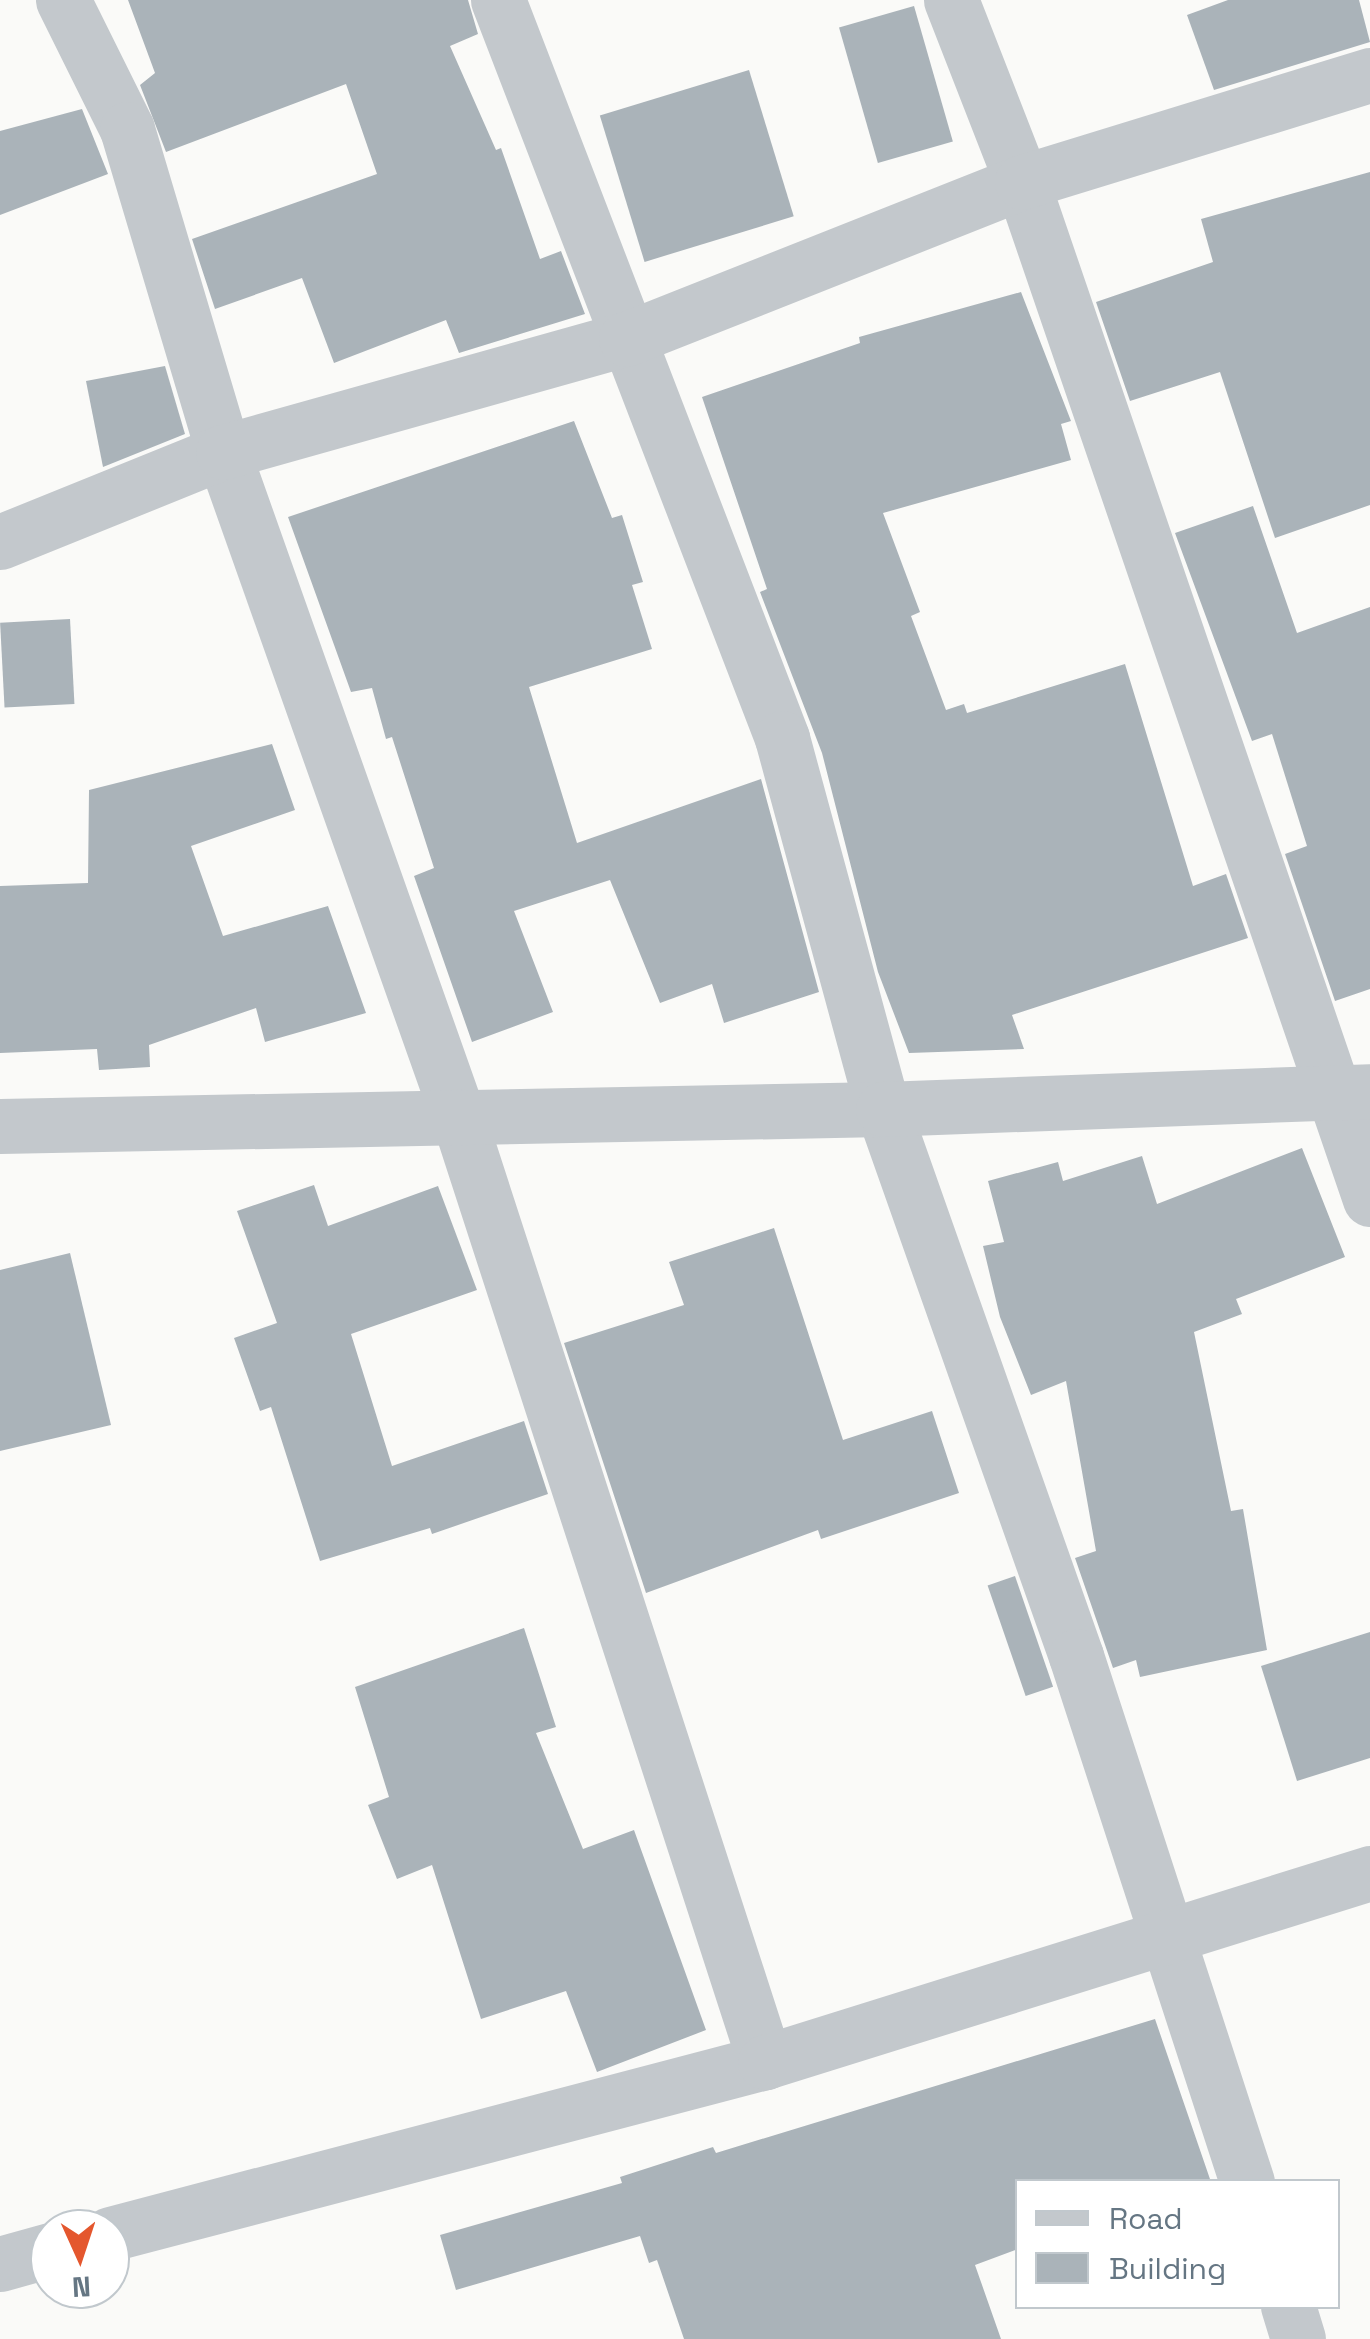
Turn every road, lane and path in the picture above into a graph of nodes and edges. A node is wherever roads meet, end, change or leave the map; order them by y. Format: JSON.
{"nodes":[{"id":1,"x":62,"y":0,"type":"edge"},
{"id":2,"x":498,"y":0,"type":"edge"},
{"id":3,"x":951,"y":0,"type":"edge"},
{"id":4,"x":1370,"y":75,"type":"edge"},
{"id":5,"x":1022,"y":182,"type":"junction"},
{"id":6,"x":626,"y":340,"type":"junction"},
{"id":7,"x":223,"y":452,"type":"junction"},
{"id":8,"x":0,"y":542,"type":"edge"},
{"id":9,"x":1352,"y":1091,"type":"edge"},
{"id":10,"x":884,"y":1109,"type":"junction"},
{"id":11,"x":458,"y":1116,"type":"junction"},
{"id":12,"x":0,"y":1126,"type":"edge"},
{"id":13,"x":1370,"y":1199,"type":"edge"},
{"id":14,"x":1370,"y":1874,"type":"edge"},
{"id":15,"x":1168,"y":1940,"type":"junction"},
{"id":16,"x":765,"y":2062,"type":"junction"},
{"id":17,"x":1246,"y":2179,"type":"edge"},
{"id":18,"x":130,"y":2229,"type":"edge"},
{"id":19,"x":30,"y":2256,"type":"edge"},
{"id":20,"x":0,"y":2264,"type":"edge"},
{"id":21,"x":1289,"y":2309,"type":"edge"},
{"id":22,"x":1298,"y":2339,"type":"edge"}],
"edges":[{"from":1,"to":7,"type":"street"},
{"from":2,"to":6,"type":"street"},
{"from":3,"to":5,"type":"street"},
{"from":4,"to":5,"type":"street"},
{"from":5,"to":6,"type":"street"},
{"from":5,"to":9,"type":"street"},
{"from":6,"to":7,"type":"street"},
{"from":6,"to":10,"type":"street"},
{"from":7,"to":8,"type":"street"},
{"from":7,"to":11,"type":"street"},
{"from":9,"to":10,"type":"street"},
{"from":9,"to":13,"type":"street"},
{"from":10,"to":11,"type":"street"},
{"from":10,"to":15,"type":"street"},
{"from":11,"to":12,"type":"street"},
{"from":11,"to":16,"type":"street"},
{"from":14,"to":15,"type":"street"},
{"from":15,"to":16,"type":"street"},
{"from":15,"to":17,"type":"street"},
{"from":16,"to":18,"type":"street"},
{"from":19,"to":20,"type":"street"},
{"from":21,"to":22,"type":"street"}]}
